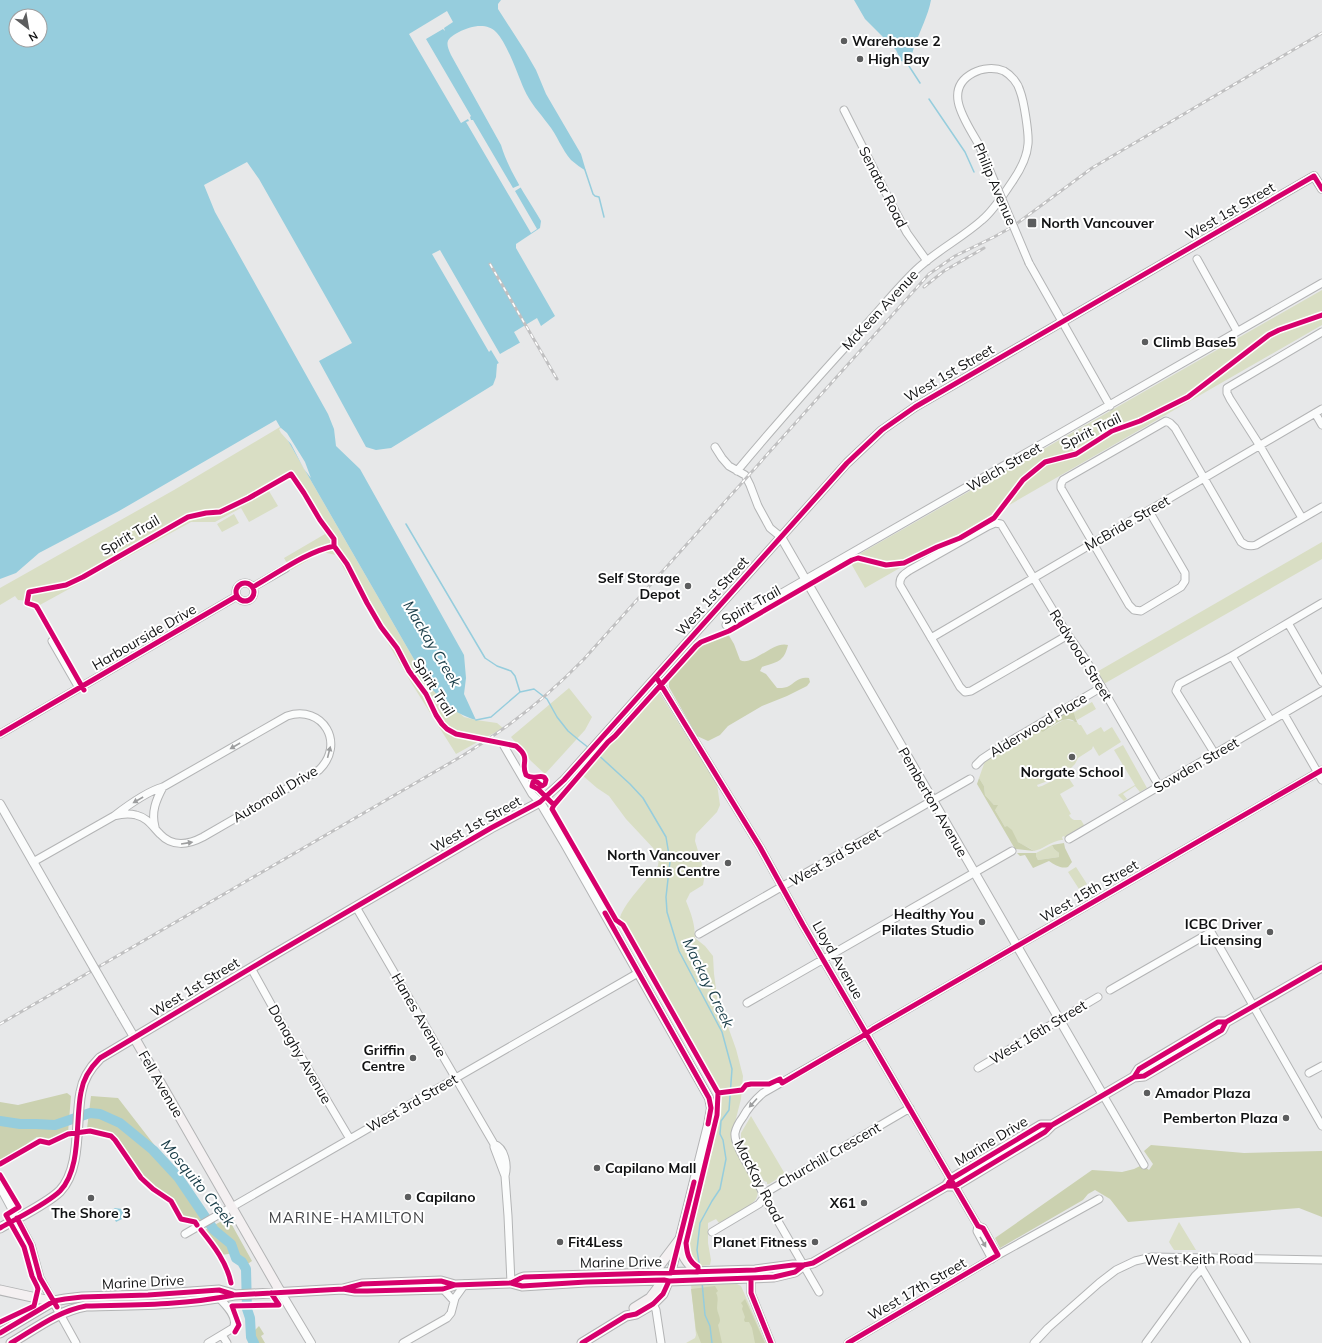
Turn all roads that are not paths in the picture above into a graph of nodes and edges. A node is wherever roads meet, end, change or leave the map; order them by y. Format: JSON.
{"nodes":[{"id":1,"x":844,"y":110,"type":"dead end"},
{"id":2,"x":1026,"y":155,"type":"joint"},
{"id":3,"x":1322,"y":189,"type":"edge"},
{"id":4,"x":1197,"y":259,"type":"dead end"},
{"id":5,"x":927,"y":261,"type":"junction"},
{"id":6,"x":1322,"y":283,"type":"edge"},
{"id":7,"x":1062,"y":322,"type":"junction"},
{"id":8,"x":1238,"y":331,"type":"junction"},
{"id":9,"x":1322,"y":332,"type":"edge"},
{"id":10,"x":1110,"y":406,"type":"junction"},
{"id":11,"x":1322,"y":410,"type":"edge"},
{"id":12,"x":1315,"y":413,"type":"junction"},
{"id":13,"x":1322,"y":425,"type":"edge"},
{"id":14,"x":1260,"y":446,"type":"junction"},
{"id":15,"x":715,"y":447,"type":"dead end"},
{"id":16,"x":737,"y":471,"type":"junction"},
{"id":17,"x":1204,"y":478,"type":"junction"},
{"id":18,"x":1322,"y":507,"type":"edge"},
{"id":19,"x":1149,"y":511,"type":"junction"},
{"id":20,"x":1302,"y":518,"type":"junction"},
{"id":21,"x":781,"y":537,"type":"junction"},
{"id":22,"x":1093,"y":543,"type":"junction"},
{"id":23,"x":286,"y":568,"type":"dead end"},
{"id":24,"x":1034,"y":578,"type":"junction"},
{"id":25,"x":805,"y":579,"type":"junction"},
{"id":26,"x":253,"y":587,"type":"junction"},
{"id":27,"x":237,"y":596,"type":"junction"},
{"id":28,"x":1322,"y":603,"type":"edge"},
{"id":29,"x":1288,"y":623,"type":"junction"},
{"id":30,"x":726,"y":625,"type":"dead end"},
{"id":31,"x":1068,"y":635,"type":"junction"},
{"id":32,"x":932,"y":638,"type":"junction"},
{"id":33,"x":52,"y":642,"type":"dead end"},
{"id":34,"x":1232,"y":656,"type":"junction"},
{"id":35,"x":656,"y":677,"type":"junction"},
{"id":36,"x":1322,"y":682,"type":"edge"},
{"id":37,"x":1102,"y":687,"type":"junction"},
{"id":38,"x":79,"y":688,"type":"junction"},
{"id":39,"x":1322,"y":691,"type":"edge"},
{"id":40,"x":1284,"y":714,"type":"junction"},
{"id":41,"x":1271,"y":721,"type":"junction"},
{"id":42,"x":0,"y":734,"type":"edge"},
{"id":43,"x":504,"y":746,"type":"dead end"},
{"id":44,"x":1215,"y":754,"type":"junction"},
{"id":45,"x":976,"y":765,"type":"dead end"},
{"id":46,"x":1320,"y":771,"type":"edge"},
{"id":47,"x":970,"y":779,"type":"dead end"},
{"id":48,"x":1322,"y":780,"type":"edge"},
{"id":49,"x":1159,"y":786,"type":"junction"},
{"id":50,"x":163,"y":787,"type":"junction"},
{"id":51,"x":933,"y":801,"type":"junction"},
{"id":52,"x":540,"y":802,"type":"junction"},
{"id":53,"x":0,"y":804,"type":"edge"},
{"id":54,"x":114,"y":816,"type":"junction"},
{"id":55,"x":155,"y":827,"type":"junction"},
{"id":56,"x":1069,"y":839,"type":"dead end"},
{"id":57,"x":1012,"y":851,"type":"dead end"},
{"id":58,"x":34,"y":862,"type":"junction"},
{"id":59,"x":974,"y":873,"type":"junction"},
{"id":60,"x":782,"y":887,"type":"junction"},
{"id":61,"x":356,"y":907,"type":"junction"},
{"id":62,"x":699,"y":934,"type":"dead end"},
{"id":63,"x":1017,"y":946,"type":"junction"},
{"id":64,"x":824,"y":959,"type":"junction"},
{"id":65,"x":1322,"y":967,"type":"edge"},
{"id":66,"x":250,"y":968,"type":"junction"},
{"id":67,"x":638,"y":973,"type":"junction"},
{"id":68,"x":1110,"y":990,"type":"dead end"},
{"id":69,"x":1098,"y":997,"type":"dead end"},
{"id":70,"x":747,"y":1003,"type":"dead end"},
{"id":71,"x":1254,"y":1007,"type":"junction"},
{"id":72,"x":1060,"y":1019,"type":"junction"},
{"id":73,"x":867,"y":1033,"type":"junction"},
{"id":74,"x":134,"y":1037,"type":"junction"},
{"id":75,"x":1322,"y":1066,"type":"edge"},
{"id":76,"x":978,"y":1068,"type":"dead end"},
{"id":77,"x":1309,"y":1074,"type":"dead end"},
{"id":78,"x":456,"y":1078,"type":"junction"},
{"id":79,"x":1103,"y":1095,"type":"junction"},
{"id":80,"x":910,"y":1108,"type":"junction"},
{"id":81,"x":1322,"y":1126,"type":"edge"},
{"id":82,"x":735,"y":1133,"type":"joint"},
{"id":83,"x":350,"y":1139,"type":"junction"},
{"id":84,"x":1144,"y":1165,"type":"dead end"},
{"id":85,"x":951,"y":1184,"type":"junction"},
{"id":86,"x":0,"y":1187,"type":"edge"},
{"id":87,"x":764,"y":1197,"type":"junction"},
{"id":88,"x":1100,"y":1199,"type":"dead end"},
{"id":89,"x":232,"y":1208,"type":"junction"},
{"id":90,"x":17,"y":1218,"type":"junction"},
{"id":91,"x":0,"y":1228,"type":"edge"},
{"id":92,"x":712,"y":1232,"type":"dead end"},
{"id":93,"x":185,"y":1234,"type":"dead end"},
{"id":94,"x":680,"y":1240,"type":"junction"},
{"id":95,"x":995,"y":1257,"type":"junction"},
{"id":96,"x":1201,"y":1258,"type":"junction"},
{"id":97,"x":1322,"y":1260,"type":"edge"},
{"id":98,"x":804,"y":1265,"type":"junction"},
{"id":99,"x":1202,"y":1269,"type":"junction"},
{"id":100,"x":654,"y":1273,"type":"junction"},
{"id":101,"x":698,"y":1276,"type":"junction"},
{"id":102,"x":709,"y":1276,"type":"junction"},
{"id":103,"x":668,"y":1278,"type":"junction"},
{"id":104,"x":751,"y":1278,"type":"junction"},
{"id":105,"x":511,"y":1283,"type":"junction"},
{"id":106,"x":465,"y":1284,"type":"junction"},
{"id":107,"x":455,"y":1285,"type":"junction"},
{"id":108,"x":442,"y":1288,"type":"junction"},
{"id":109,"x":343,"y":1289,"type":"junction"},
{"id":110,"x":0,"y":1290,"type":"edge"},
{"id":111,"x":819,"y":1292,"type":"dead end"},
{"id":112,"x":282,"y":1293,"type":"junction"},
{"id":113,"x":234,"y":1295,"type":"junction"},
{"id":114,"x":219,"y":1298,"type":"junction"},
{"id":115,"x":54,"y":1301,"type":"junction"},
{"id":116,"x":454,"y":1301,"type":"junction"},
{"id":117,"x":652,"y":1301,"type":"junction"},
{"id":118,"x":76,"y":1308,"type":"junction"},
{"id":119,"x":60,"y":1314,"type":"junction"},
{"id":120,"x":0,"y":1333,"type":"edge"},
{"id":121,"x":222,"y":1335,"type":"junction"},
{"id":122,"x":11,"y":1343,"type":"edge"},
{"id":123,"x":76,"y":1343,"type":"edge"},
{"id":124,"x":208,"y":1343,"type":"edge"},
{"id":125,"x":227,"y":1343,"type":"edge"},
{"id":126,"x":311,"y":1343,"type":"edge"},
{"id":127,"x":403,"y":1343,"type":"edge"},
{"id":128,"x":582,"y":1343,"type":"edge"},
{"id":129,"x":661,"y":1343,"type":"edge"},
{"id":130,"x":771,"y":1343,"type":"edge"},
{"id":131,"x":848,"y":1343,"type":"edge"},
{"id":132,"x":1034,"y":1343,"type":"edge"},
{"id":133,"x":1146,"y":1343,"type":"edge"},
{"id":134,"x":1246,"y":1343,"type":"edge"}],
"edges":[{"from":1,"to":5,"type":"street","name":"Senator Road"},
{"from":2,"to":5,"type":"street","name":"McKeen Avenue"},
{"from":2,"to":7,"type":"street","name":"Philip Avenue","bridge":true},
{"from":3,"to":7,"type":"street","name":"West 1st Street"},
{"from":4,"to":8,"type":"street"},
{"from":5,"to":16,"type":"street","name":"McKeen Avenue"},
{"from":6,"to":8,"type":"street","name":"Welch Street"},
{"from":7,"to":10,"type":"street","name":"Philip Avenue"},
{"from":7,"to":21,"type":"street","name":"West 1st Street"},
{"from":8,"to":10,"type":"street","name":"Welch Street"},
{"from":9,"to":14,"type":"street"},
{"from":10,"to":25,"type":"street","name":"Welch Street"},
{"from":11,"to":12,"type":"street","name":"McBride Street"},
{"from":12,"to":13,"type":"street"},
{"from":12,"to":14,"type":"street","name":"McBride Street"},
{"from":14,"to":17,"type":"street","name":"McBride Street"},
{"from":14,"to":20,"type":"street"},
{"from":15,"to":16,"type":"street","name":"Pemberton Avenue"},
{"from":16,"to":21,"type":"street","name":"Pemberton Avenue"},
{"from":17,"to":19,"type":"street","name":"McBride Street"},
{"from":17,"to":20,"type":"street"},
{"from":17,"to":22,"type":"street"},
{"from":18,"to":20,"type":"street"},
{"from":19,"to":22,"type":"street","name":"McBride Street"},
{"from":19,"to":22,"type":"street"},
{"from":21,"to":25,"type":"street","name":"Pemberton Avenue"},
{"from":21,"to":35,"type":"street","name":"West 1st Street"},
{"from":22,"to":24,"type":"street","name":"McBride Street"},
{"from":23,"to":26,"type":"street"},
{"from":24,"to":31,"type":"street","name":"Redwood Street"},
{"from":24,"to":32,"type":"street","name":"McBride Street"},
{"from":24,"to":32,"type":"street","name":"Redwood Street"},
{"from":25,"to":30,"type":"street","name":"Welch Street"},
{"from":25,"to":51,"type":"street","name":"Pemberton Avenue"},
{"from":26,"to":27,"type":"street"},
{"from":26,"to":27,"type":"street"},
{"from":27,"to":38,"type":"street","name":"Harbourside Drive"},
{"from":28,"to":29,"type":"street"},
{"from":29,"to":34,"type":"street"},
{"from":29,"to":36,"type":"street"},
{"from":31,"to":32,"type":"street"},
{"from":31,"to":37,"type":"street","name":"Redwood Street"},
{"from":33,"to":38,"type":"street"},
{"from":34,"to":41,"type":"street"},
{"from":34,"to":44,"type":"street"},
{"from":35,"to":52,"type":"street","name":"West 1st Street"},
{"from":35,"to":60,"type":"street","name":"Lloyd Avenue"},
{"from":37,"to":45,"type":"street","name":"Alderwood Place"},
{"from":37,"to":49,"type":"street","name":"Redwood Street"},
{"from":38,"to":42,"type":"street","name":"Harbourside Drive"},
{"from":39,"to":40,"type":"street","name":"Sowden Street"},
{"from":40,"to":41,"type":"street","name":"Sowden Street"},
{"from":40,"to":46,"type":"street"},
{"from":41,"to":44,"type":"street","name":"Sowden Street"},
{"from":43,"to":52,"type":"street"},
{"from":44,"to":49,"type":"street","name":"Sowden Street"},
{"from":46,"to":48,"type":"street"},
{"from":46,"to":63,"type":"street","name":"West 15th Street"},
{"from":47,"to":51,"type":"street","name":"West 3rd Street"},
{"from":49,"to":56,"type":"street","name":"Sowden Street"},
{"from":50,"to":54,"type":"street","name":"Automall Drive","one_way":true},
{"from":50,"to":55,"type":"street"},
{"from":55,"to":50,"type":"street","name":"Automall Drive","one_way":true},
{"from":51,"to":59,"type":"street","name":"Pemberton Avenue"},
{"from":51,"to":60,"type":"street","name":"West 3rd Street"},
{"from":52,"to":61,"type":"main road","name":"West 1st Street"},
{"from":52,"to":67,"type":"street"},
{"from":53,"to":58,"type":"street","name":"Fell Avenue"},
{"from":54,"to":55,"type":"street","name":"Automall Drive"},
{"from":54,"to":58,"type":"street","name":"Automall Drive"},
{"from":57,"to":59,"type":"street"},
{"from":58,"to":74,"type":"street","name":"Fell Avenue","bridge":true},
{"from":59,"to":63,"type":"street","name":"Pemberton Avenue"},
{"from":59,"to":64,"type":"street"},
{"from":60,"to":62,"type":"street","name":"West 3rd Street"},
{"from":60,"to":64,"type":"street","name":"Lloyd Avenue"},
{"from":61,"to":66,"type":"main road","name":"West 1st Street"},
{"from":61,"to":78,"type":"street","name":"Hanes Avenue"},
{"from":63,"to":72,"type":"street","name":"Pemberton Avenue"},
{"from":63,"to":73,"type":"street","name":"West 15th Street"},
{"from":64,"to":70,"type":"street"},
{"from":64,"to":73,"type":"street","name":"Lloyd Avenue"},
{"from":65,"to":71,"type":"main road","name":"Marine Drive"},
{"from":66,"to":74,"type":"main road","name":"West 1st Street"},
{"from":66,"to":83,"type":"street","name":"Donaghy Avenue"},
{"from":67,"to":78,"type":"street","name":"West 3rd Street"},
{"from":67,"to":94,"type":"street"},
{"from":68,"to":71,"type":"street"},
{"from":69,"to":72,"type":"street","name":"West 16th Street"},
{"from":71,"to":79,"type":"main road","name":"Marine Drive"},
{"from":71,"to":81,"type":"street"},
{"from":72,"to":76,"type":"street","name":"West 16th Street"},
{"from":72,"to":79,"type":"street","name":"Pemberton Avenue"},
{"from":73,"to":80,"type":"street","name":"Lloyd Avenue"},
{"from":73,"to":82,"type":"street","name":"West 15th Street","one_way":true},
{"from":74,"to":89,"type":"main road","name":"Fell Avenue"},
{"from":74,"to":90,"type":"main road","name":"West 1st Street"},
{"from":75,"to":77,"type":"street"},
{"from":78,"to":83,"type":"street","name":"West 3rd Street"},
{"from":78,"to":105,"type":"street","name":"Hanes Avenue"},
{"from":79,"to":84,"type":"street","name":"Pemberton Avenue"},
{"from":79,"to":85,"type":"main road","name":"Marine Drive"},
{"from":80,"to":85,"type":"street","name":"Lloyd Avenue"},
{"from":80,"to":87,"type":"street","name":"Churchill Crescent"},
{"from":82,"to":87,"type":"street","name":"MacKay Road"},
{"from":83,"to":89,"type":"street","name":"West 3rd Street"},
{"from":85,"to":95,"type":"street","name":"Lloyd Avenue"},
{"from":85,"to":98,"type":"main road","name":"Marine Drive"},
{"from":86,"to":90,"type":"street"},
{"from":87,"to":92,"type":"street","name":"Churchill Crescent"},
{"from":87,"to":98,"type":"street","name":"MacKay Road"},
{"from":88,"to":95,"type":"street","name":"West 17th Street"},
{"from":89,"to":93,"type":"street","name":"West 3rd Street"},
{"from":89,"to":112,"type":"main road","name":"Fell Avenue"},
{"from":90,"to":91,"type":"main road","name":"West 1st Street"},
{"from":90,"to":115,"type":"street"},
{"from":94,"to":100,"type":"main road"},
{"from":94,"to":101,"type":"main road"},
{"from":94,"to":103,"type":"street"},
{"from":95,"to":131,"type":"street","name":"West 17th Street"},
{"from":96,"to":97,"type":"street","name":"West Keith Road"},
{"from":96,"to":99,"type":"street"},
{"from":96,"to":132,"type":"street","name":"West Keith Road"},
{"from":98,"to":102,"type":"main road","name":"Marine Drive"},
{"from":98,"to":104,"type":"main road","name":"Marine Drive"},
{"from":98,"to":111,"type":"street","name":"MacKay Road"},
{"from":99,"to":133,"type":"street"},
{"from":99,"to":134,"type":"street"},
{"from":100,"to":103,"type":"main road","name":"Marine Drive"},
{"from":100,"to":105,"type":"main road","name":"Marine Drive"},
{"from":101,"to":102,"type":"main road","name":"Marine Drive"},
{"from":101,"to":103,"type":"main road","name":"Marine Drive"},
{"from":102,"to":104,"type":"main road","name":"Marine Drive"},
{"from":103,"to":105,"type":"main road","name":"Marine Drive"},
{"from":103,"to":117,"type":"main road"},
{"from":104,"to":130,"type":"street"},
{"from":105,"to":106,"type":"main road","name":"Marine Drive"},
{"from":106,"to":107,"type":"main road","name":"Marine Drive"},
{"from":106,"to":116,"type":"street"},
{"from":107,"to":108,"type":"main road","name":"Marine Drive"},
{"from":107,"to":109,"type":"main road","name":"Marine Drive"},
{"from":108,"to":109,"type":"main road","name":"Marine Drive"},
{"from":108,"to":116,"type":"street"},
{"from":109,"to":112,"type":"main road","name":"Marine Drive"},
{"from":110,"to":115,"type":"main road"},
{"from":112,"to":113,"type":"main road","name":"Marine Drive"},
{"from":112,"to":126,"type":"street","name":"Fell Avenue"},
{"from":113,"to":114,"type":"main road","name":"Marine Drive"},
{"from":113,"to":115,"type":"main road","name":"Marine Drive"},
{"from":114,"to":118,"type":"main road","name":"Marine Drive"},
{"from":114,"to":121,"type":"street"},
{"from":115,"to":118,"type":"main road","name":"Marine Drive"},
{"from":115,"to":119,"type":"street"},
{"from":115,"to":120,"type":"main road"},
{"from":116,"to":127,"type":"street"},
{"from":117,"to":128,"type":"main road"},
{"from":117,"to":129,"type":"street"},
{"from":118,"to":119,"type":"main road","name":"Marine Drive"},
{"from":119,"to":122,"type":"main road"},
{"from":119,"to":123,"type":"street"},
{"from":121,"to":124,"type":"street"},
{"from":121,"to":125,"type":"street"}]}
